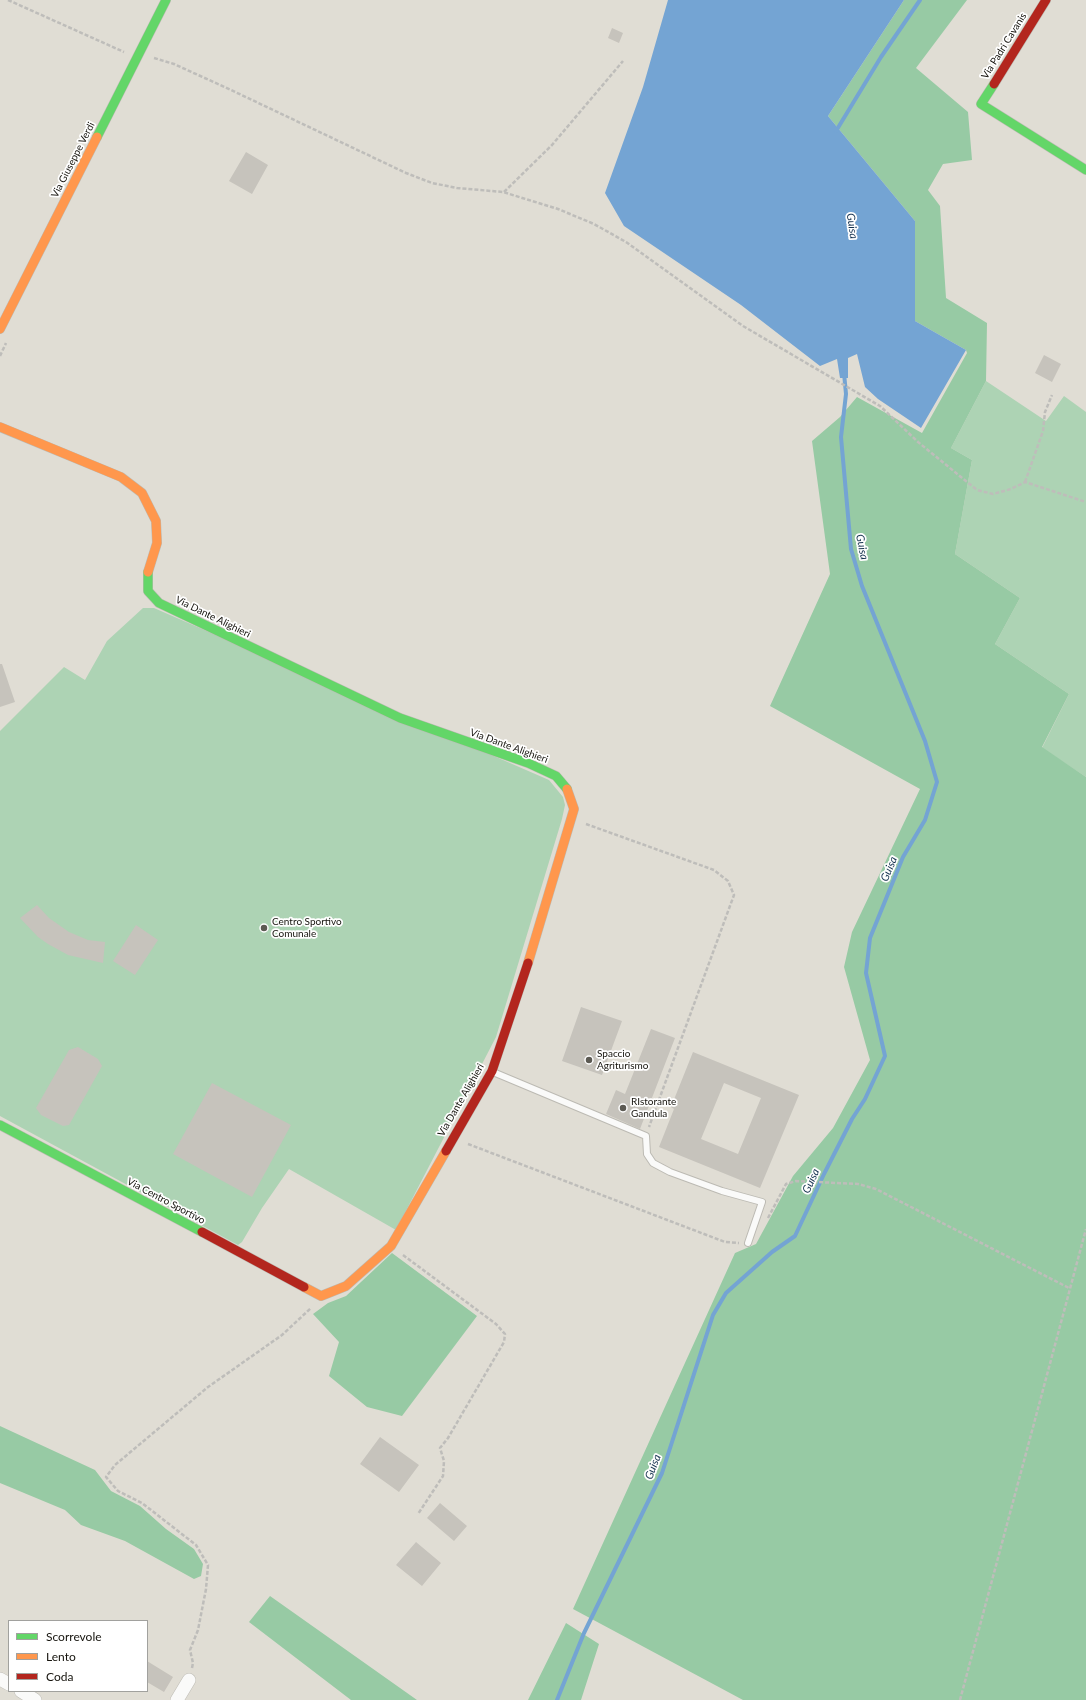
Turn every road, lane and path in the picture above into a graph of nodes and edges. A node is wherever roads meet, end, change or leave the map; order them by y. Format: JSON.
{"nodes":[{"id":1,"x":8,"y":0,"type":"edge"},
{"id":2,"x":166,"y":0,"type":"edge"},
{"id":3,"x":1046,"y":0,"type":"edge"},
{"id":4,"x":137,"y":57,"type":"junction"},
{"id":5,"x":623,"y":61,"type":"dead end"},
{"id":6,"x":1086,"y":170,"type":"edge"},
{"id":7,"x":503,"y":192,"type":"junction"},
{"id":8,"x":0,"y":329,"type":"edge"},
{"id":9,"x":1052,"y":394,"type":"dead end"},
{"id":10,"x":0,"y":427,"type":"edge"},
{"id":11,"x":1025,"y":482,"type":"junction"},
{"id":12,"x":1086,"y":502,"type":"edge"},
{"id":13,"x":572,"y":820,"type":"junction"},
{"id":14,"x":492,"y":1071,"type":"junction"},
{"id":15,"x":0,"y":1125,"type":"edge"},
{"id":16,"x":646,"y":1136,"type":"junction"},
{"id":17,"x":452,"y":1138,"type":"junction"},
{"id":18,"x":767,"y":1219,"type":"dead end"},
{"id":19,"x":1086,"y":1229,"type":"edge"},
{"id":20,"x":748,"y":1243,"type":"joint"},
{"id":21,"x":391,"y":1246,"type":"junction"},
{"id":22,"x":1069,"y":1288,"type":"junction"},
{"id":23,"x":321,"y":1296,"type":"junction"},
{"id":24,"x":418,"y":1514,"type":"dead end"},
{"id":25,"x":189,"y":1680,"type":"joint"},
{"id":26,"x":22,"y":1692,"type":"edge"},
{"id":27,"x":35,"y":1700,"type":"edge"},
{"id":28,"x":177,"y":1700,"type":"edge"},
{"id":29,"x":960,"y":1700,"type":"edge"}],
"edges":[{"from":1,"to":4,"type":"path"},
{"from":2,"to":4,"type":"street","name":"Via Giuseppe Verdi"},
{"from":3,"to":6,"type":"street","name":"Via Padri Cavanis"},
{"from":4,"to":7,"type":"path"},
{"from":4,"to":8,"type":"street","name":"Via Giuseppe Verdi"},
{"from":5,"to":7,"type":"path"},
{"from":7,"to":11,"type":"path"},
{"from":9,"to":11,"type":"path"},
{"from":10,"to":13,"type":"street","name":"Via Dante Alighieri"},
{"from":11,"to":12,"type":"path"},
{"from":13,"to":14,"type":"street","name":"Via Dante Alighieri"},
{"from":13,"to":16,"type":"path"},
{"from":14,"to":16,"type":"lane"},
{"from":14,"to":17,"type":"street","name":"Via Dante Alighieri"},
{"from":15,"to":23,"type":"street","name":"Via Centro Sportivo"},
{"from":16,"to":20,"type":"lane"},
{"from":17,"to":20,"type":"path"},
{"from":17,"to":21,"type":"street","name":"Via Dante Alighieri"},
{"from":18,"to":22,"type":"path"},
{"from":19,"to":22,"type":"path"},
{"from":21,"to":23,"type":"street","name":"Via Dante Alighieri"},
{"from":21,"to":24,"type":"path"},
{"from":22,"to":29,"type":"path"},
{"from":23,"to":25,"type":"path"},
{"from":25,"to":28,"type":"street"},
{"from":26,"to":27,"type":"street"}]}
